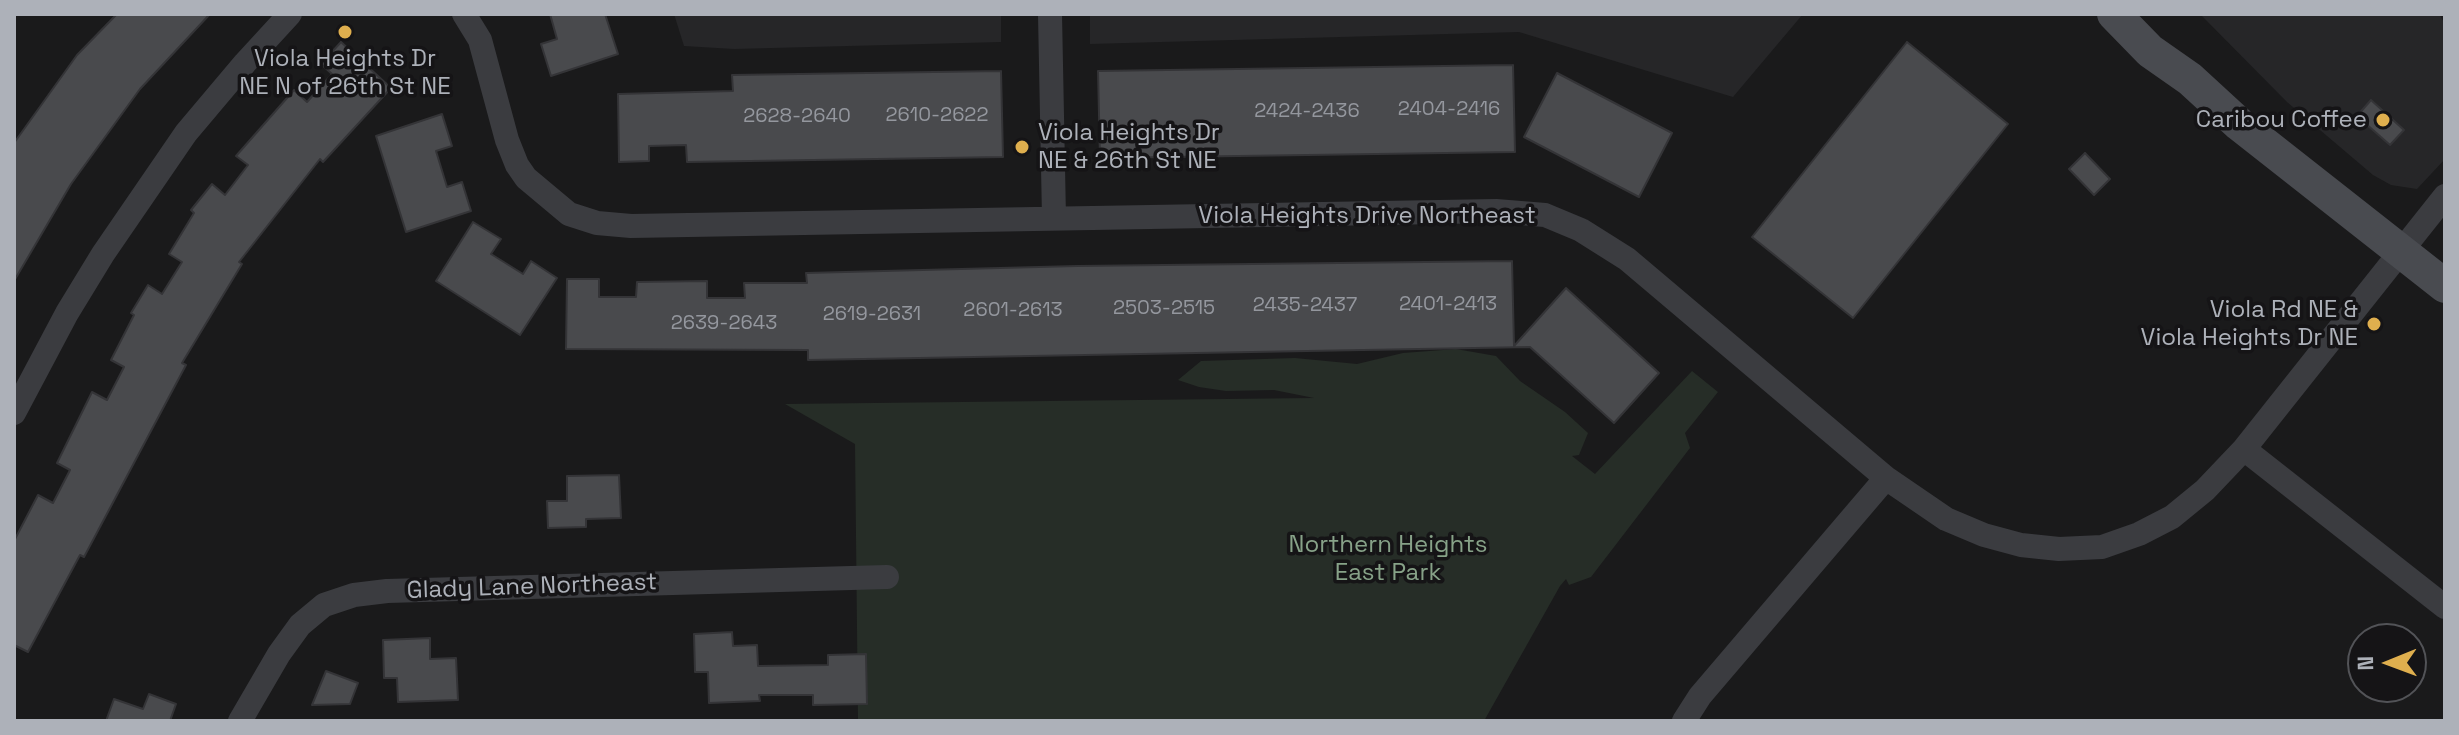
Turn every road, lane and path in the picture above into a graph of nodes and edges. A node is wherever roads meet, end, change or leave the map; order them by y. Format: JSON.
{"nodes":[{"id":1,"x":290,"y":14,"type":"edge"},
{"id":2,"x":464,"y":14,"type":"edge"},
{"id":3,"x":1050,"y":14,"type":"edge"},
{"id":4,"x":2114,"y":14,"type":"edge"},
{"id":5,"x":2145,"y":14,"type":"edge"},
{"id":6,"x":2190,"y":79,"type":"junction"},
{"id":7,"x":2445,"y":196,"type":"edge"},
{"id":8,"x":1054,"y":218,"type":"junction"},
{"id":9,"x":2401,"y":250,"type":"junction"},
{"id":10,"x":2445,"y":286,"type":"edge"},
{"id":11,"x":14,"y":413,"type":"edge"},
{"id":12,"x":2244,"y":449,"type":"junction"},
{"id":13,"x":1886,"y":478,"type":"junction"},
{"id":14,"x":887,"y":577,"type":"dead end"},
{"id":15,"x":2445,"y":607,"type":"edge"},
{"id":16,"x":240,"y":721,"type":"edge"},
{"id":17,"x":1684,"y":721,"type":"edge"}],
"edges":[{"from":1,"to":11,"type":"street"},
{"from":2,"to":8,"type":"street","name":"Viola Heights Drive Northeast"},
{"from":3,"to":8,"type":"street"},
{"from":4,"to":6,"type":"main road"},
{"from":5,"to":6,"type":"main road"},
{"from":6,"to":9,"type":"main road"},
{"from":7,"to":9,"type":"street","name":"Viola Heights Drive Northeast"},
{"from":8,"to":13,"type":"street","name":"Viola Heights Drive Northeast"},
{"from":9,"to":10,"type":"main road"},
{"from":9,"to":12,"type":"street","name":"Viola Heights Drive Northeast"},
{"from":12,"to":13,"type":"street","name":"Viola Heights Drive Northeast"},
{"from":12,"to":15,"type":"street"},
{"from":13,"to":17,"type":"street"},
{"from":14,"to":16,"type":"street","name":"Glady Lane Northeast"}]}
